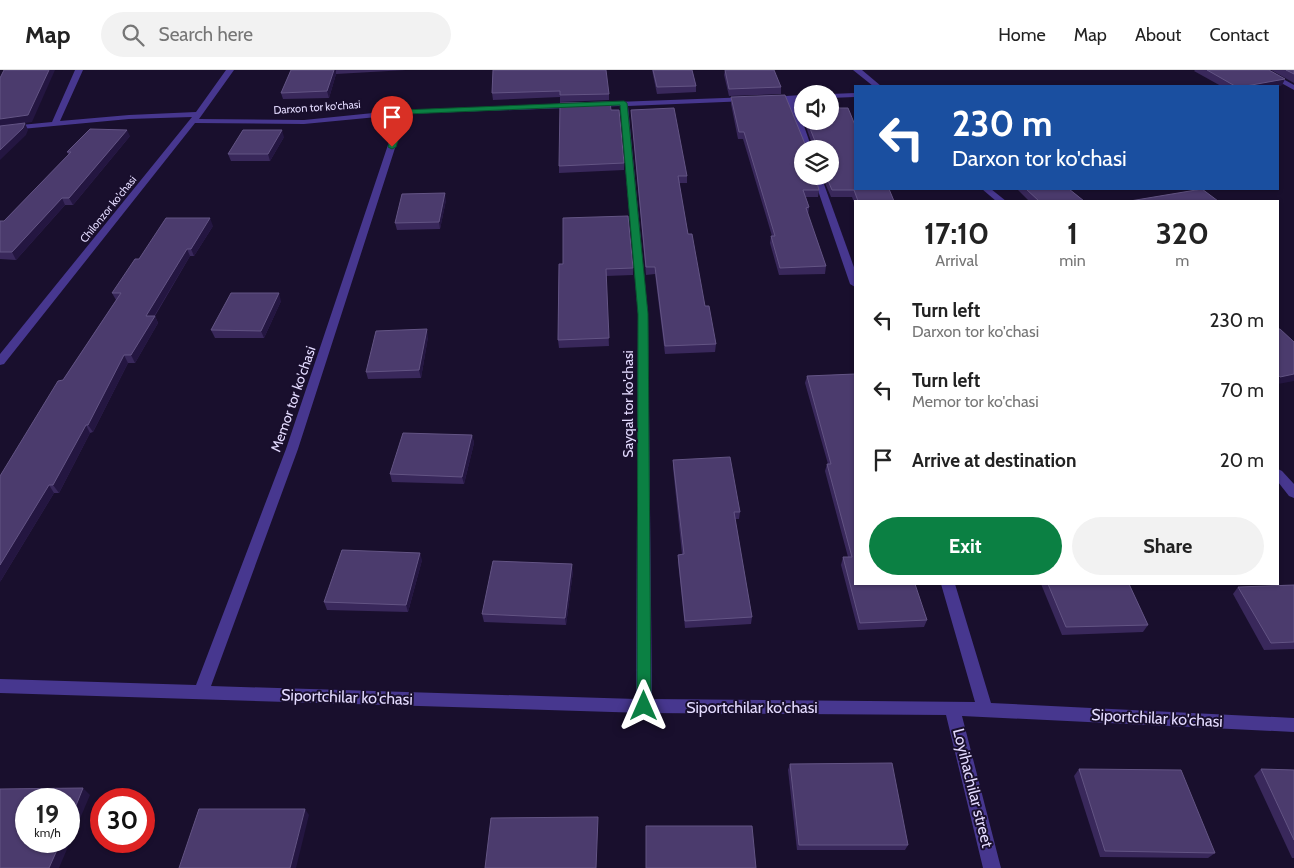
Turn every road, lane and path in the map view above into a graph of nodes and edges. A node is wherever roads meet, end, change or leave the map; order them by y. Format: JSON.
{"nodes":[{"id":1,"x":79,"y":70,"type":"edge"},
{"id":2,"x":230,"y":70,"type":"edge"},
{"id":3,"x":856,"y":70,"type":"edge"},
{"id":4,"x":1262,"y":70,"type":"edge"},
{"id":5,"x":876,"y":85,"type":"edge"},
{"id":6,"x":1294,"y":88,"type":"edge"},
{"id":7,"x":854,"y":95,"type":"edge"},
{"id":8,"x":839,"y":96,"type":"edge"},
{"id":9,"x":790,"y":98,"type":"junction"},
{"id":10,"x":794,"y":98,"type":"edge"},
{"id":11,"x":624,"y":103,"type":"junction"},
{"id":12,"x":403,"y":112,"type":"junction"},
{"id":13,"x":196,"y":118,"type":"junction"},
{"id":14,"x":55,"y":124,"type":"junction"},
{"id":15,"x":0,"y":129,"type":"edge"},
{"id":16,"x":805,"y":140,"type":"edge"},
{"id":17,"x":820,"y":185,"type":"edge"},
{"id":18,"x":987,"y":190,"type":"edge"},
{"id":19,"x":1000,"y":200,"type":"edge"},
{"id":20,"x":852,"y":268,"type":"edge"},
{"id":21,"x":0,"y":361,"type":"edge"},
{"id":22,"x":1279,"y":475,"type":"edge"},
{"id":23,"x":1294,"y":493,"type":"edge"},
{"id":24,"x":948,"y":585,"type":"edge"},
{"id":25,"x":0,"y":686,"type":"edge"},
{"id":26,"x":201,"y":693,"type":"junction"},
{"id":27,"x":644,"y":706,"type":"junction"},
{"id":28,"x":952,"y":708,"type":"junction"},
{"id":29,"x":984,"y":710,"type":"junction"},
{"id":30,"x":1294,"y":725,"type":"edge"},
{"id":31,"x":992,"y":868,"type":"edge"}],
"edges":[{"from":1,"to":14,"type":"street"},
{"from":2,"to":13,"type":"street","name":"Chilonzor ko'chasi"},
{"from":3,"to":5,"type":"street"},
{"from":4,"to":6,"type":"street"},
{"from":7,"to":8,"type":"street"},
{"from":9,"to":10,"type":"street","name":"Darxon tor ko'chasi"},
{"from":9,"to":11,"type":"street","name":"Darxon tor ko'chasi"},
{"from":9,"to":16,"type":"street"},
{"from":11,"to":12,"type":"street","name":"Darxon tor ko'chasi"},
{"from":11,"to":27,"type":"street","name":"Sayqal tor ko'chasi"},
{"from":12,"to":13,"type":"street","name":"Darxon tor ko'chasi"},
{"from":12,"to":26,"type":"street","name":"Memor tor ko'chasi"},
{"from":13,"to":14,"type":"street","name":"Darxon tor ko'chasi"},
{"from":13,"to":21,"type":"street","name":"Chilonzor ko'chasi"},
{"from":14,"to":15,"type":"street","name":"Darxon tor ko'chasi"},
{"from":17,"to":20,"type":"street"},
{"from":18,"to":19,"type":"street"},
{"from":22,"to":23,"type":"street"},
{"from":24,"to":29,"type":"street"},
{"from":25,"to":26,"type":"street","name":"Siportchilar ko'chasi"},
{"from":26,"to":27,"type":"street","name":"Siportchilar ko'chasi"},
{"from":27,"to":28,"type":"street","name":"Siportchilar ko'chasi"},
{"from":28,"to":29,"type":"street","name":"Siportchilar ko'chasi"},
{"from":28,"to":31,"type":"street","name":"Loyihachilar street"},
{"from":29,"to":30,"type":"street","name":"Siportchilar ko'chasi"}]}
